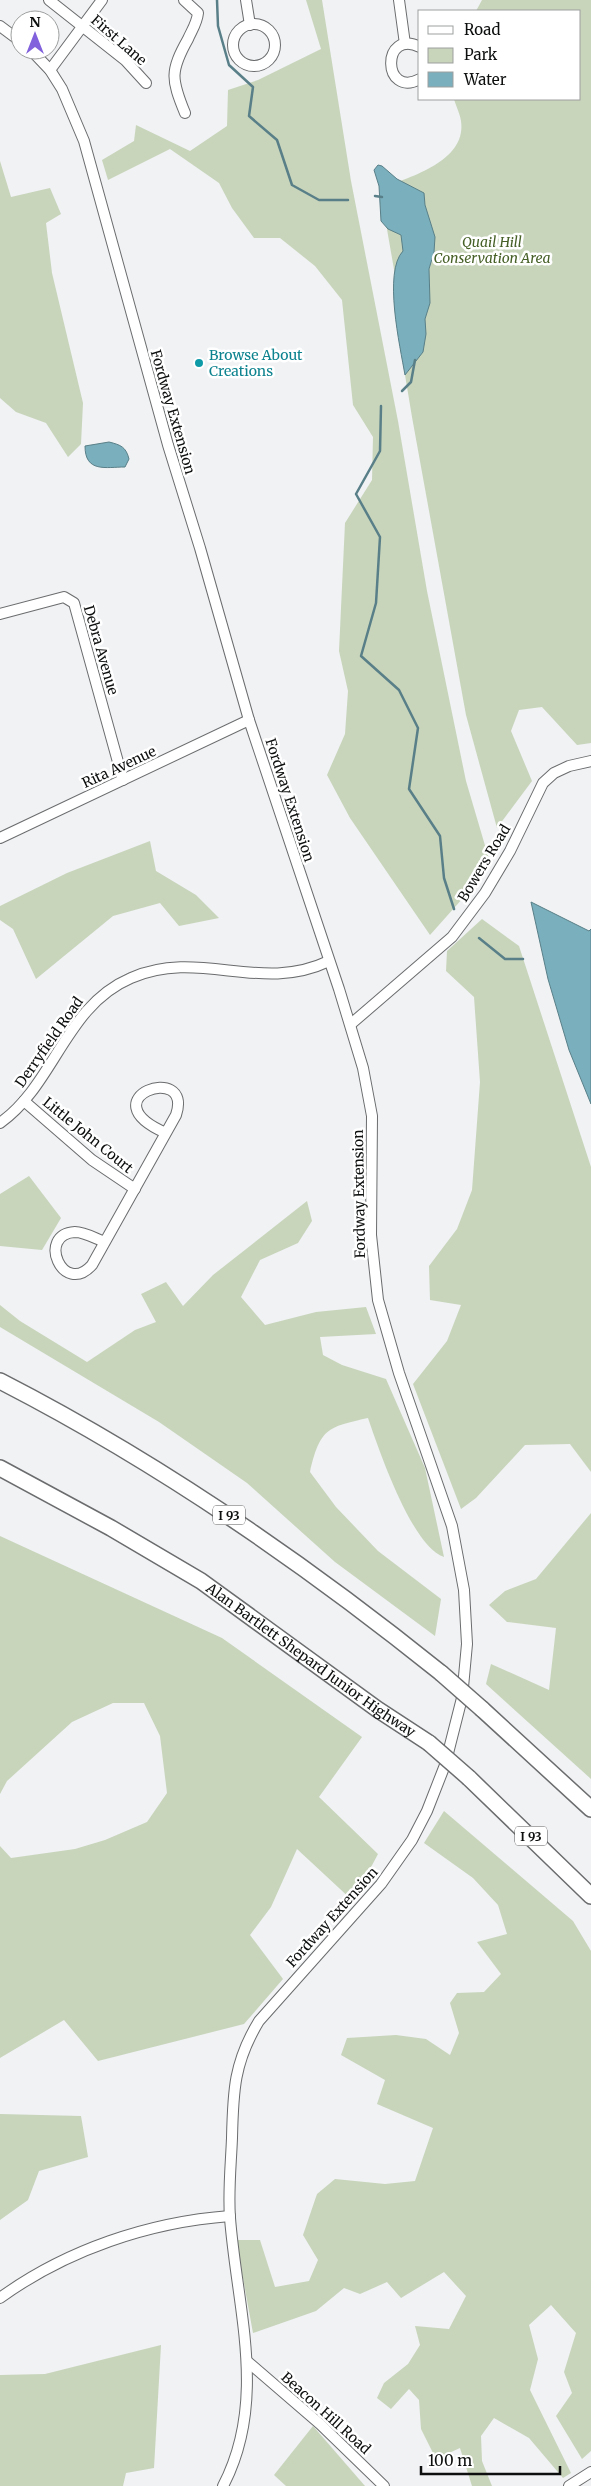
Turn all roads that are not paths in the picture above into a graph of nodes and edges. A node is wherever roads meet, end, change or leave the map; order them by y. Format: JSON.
{"nodes":[{"id":1,"x":50,"y":0,"type":"edge"},
{"id":2,"x":102,"y":0,"type":"edge"},
{"id":3,"x":184,"y":0,"type":"edge"},
{"id":4,"x":246,"y":0,"type":"edge"},
{"id":5,"x":399,"y":0,"type":"edge"},
{"id":6,"x":250,"y":24,"type":"junction"},
{"id":7,"x":84,"y":27,"type":"junction"},
{"id":8,"x":405,"y":44,"type":"junction"},
{"id":9,"x":418,"y":47,"type":"edge"},
{"id":10,"x":40,"y":60,"type":"edge"},
{"id":11,"x":50,"y":70,"type":"junction"},
{"id":12,"x":418,"y":79,"type":"edge"},
{"id":13,"x":146,"y":83,"type":"dead end"},
{"id":14,"x":185,"y":113,"type":"dead end"},
{"id":15,"x":0,"y":614,"type":"edge"},
{"id":16,"x":249,"y":720,"type":"junction"},
{"id":17,"x":591,"y":761,"type":"edge"},
{"id":18,"x":123,"y":780,"type":"junction"},
{"id":19,"x":0,"y":838,"type":"edge"},
{"id":20,"x":329,"y":961,"type":"junction"},
{"id":21,"x":351,"y":1024,"type":"junction"},
{"id":22,"x":24,"y":1101,"type":"junction"},
{"id":23,"x":0,"y":1123,"type":"edge"},
{"id":24,"x":166,"y":1133,"type":"junction"},
{"id":25,"x":135,"y":1189,"type":"junction"},
{"id":26,"x":105,"y":1242,"type":"junction"},
{"id":27,"x":0,"y":1381,"type":"edge"},
{"id":28,"x":0,"y":1468,"type":"edge"},
{"id":29,"x":591,"y":1809,"type":"edge"},
{"id":30,"x":591,"y":1896,"type":"edge"},
{"id":31,"x":230,"y":2216,"type":"junction"},
{"id":32,"x":0,"y":2298,"type":"edge"},
{"id":33,"x":248,"y":2362,"type":"junction"},
{"id":34,"x":591,"y":2472,"type":"edge"},
{"id":35,"x":223,"y":2486,"type":"edge"},
{"id":36,"x":384,"y":2486,"type":"edge"},
{"id":37,"x":569,"y":2486,"type":"edge"}],
"edges":[{"from":1,"to":7,"type":"street","name":"First Lane"},
{"from":2,"to":7,"type":"street"},
{"from":3,"to":14,"type":"street"},
{"from":4,"to":6,"type":"street"},
{"from":5,"to":8,"type":"street"},
{"from":6,"to":6,"type":"street"},
{"from":7,"to":11,"type":"street"},
{"from":7,"to":13,"type":"street","name":"First Lane"},
{"from":8,"to":9,"type":"street"},
{"from":8,"to":12,"type":"street"},
{"from":10,"to":11,"type":"street","name":"Fordway Extension"},
{"from":11,"to":16,"type":"street","name":"Fordway Extension"},
{"from":15,"to":18,"type":"street","name":"Debra Avenue"},
{"from":16,"to":18,"type":"street","name":"Rita Avenue"},
{"from":16,"to":20,"type":"street","name":"Fordway Extension"},
{"from":17,"to":21,"type":"street","name":"Bowers Road"},
{"from":18,"to":19,"type":"street","name":"Rita Avenue"},
{"from":20,"to":21,"type":"street","name":"Fordway Extension"},
{"from":20,"to":22,"type":"street","name":"Derryfield Road"},
{"from":21,"to":31,"type":"street","name":"Fordway Extension"},
{"from":22,"to":23,"type":"street","name":"Derryfield Road"},
{"from":22,"to":25,"type":"street","name":"Little John Court"},
{"from":24,"to":24,"type":"street"},
{"from":24,"to":25,"type":"street"},
{"from":25,"to":26,"type":"street"},
{"from":26,"to":26,"type":"street"},
{"from":27,"to":29,"type":"highway","number":"I 93","bridge":true},
{"from":28,"to":30,"type":"highway","name":"Alan Bartlett Shepard Junior Highway","number":"I 93","bridge":true},
{"from":31,"to":32,"type":"street"},
{"from":31,"to":33,"type":"street","name":"Fordway Extension"},
{"from":33,"to":35,"type":"street","name":"Fordway Extension"},
{"from":33,"to":36,"type":"street","name":"Beacon Hill Road"},
{"from":34,"to":37,"type":"street"}]}
